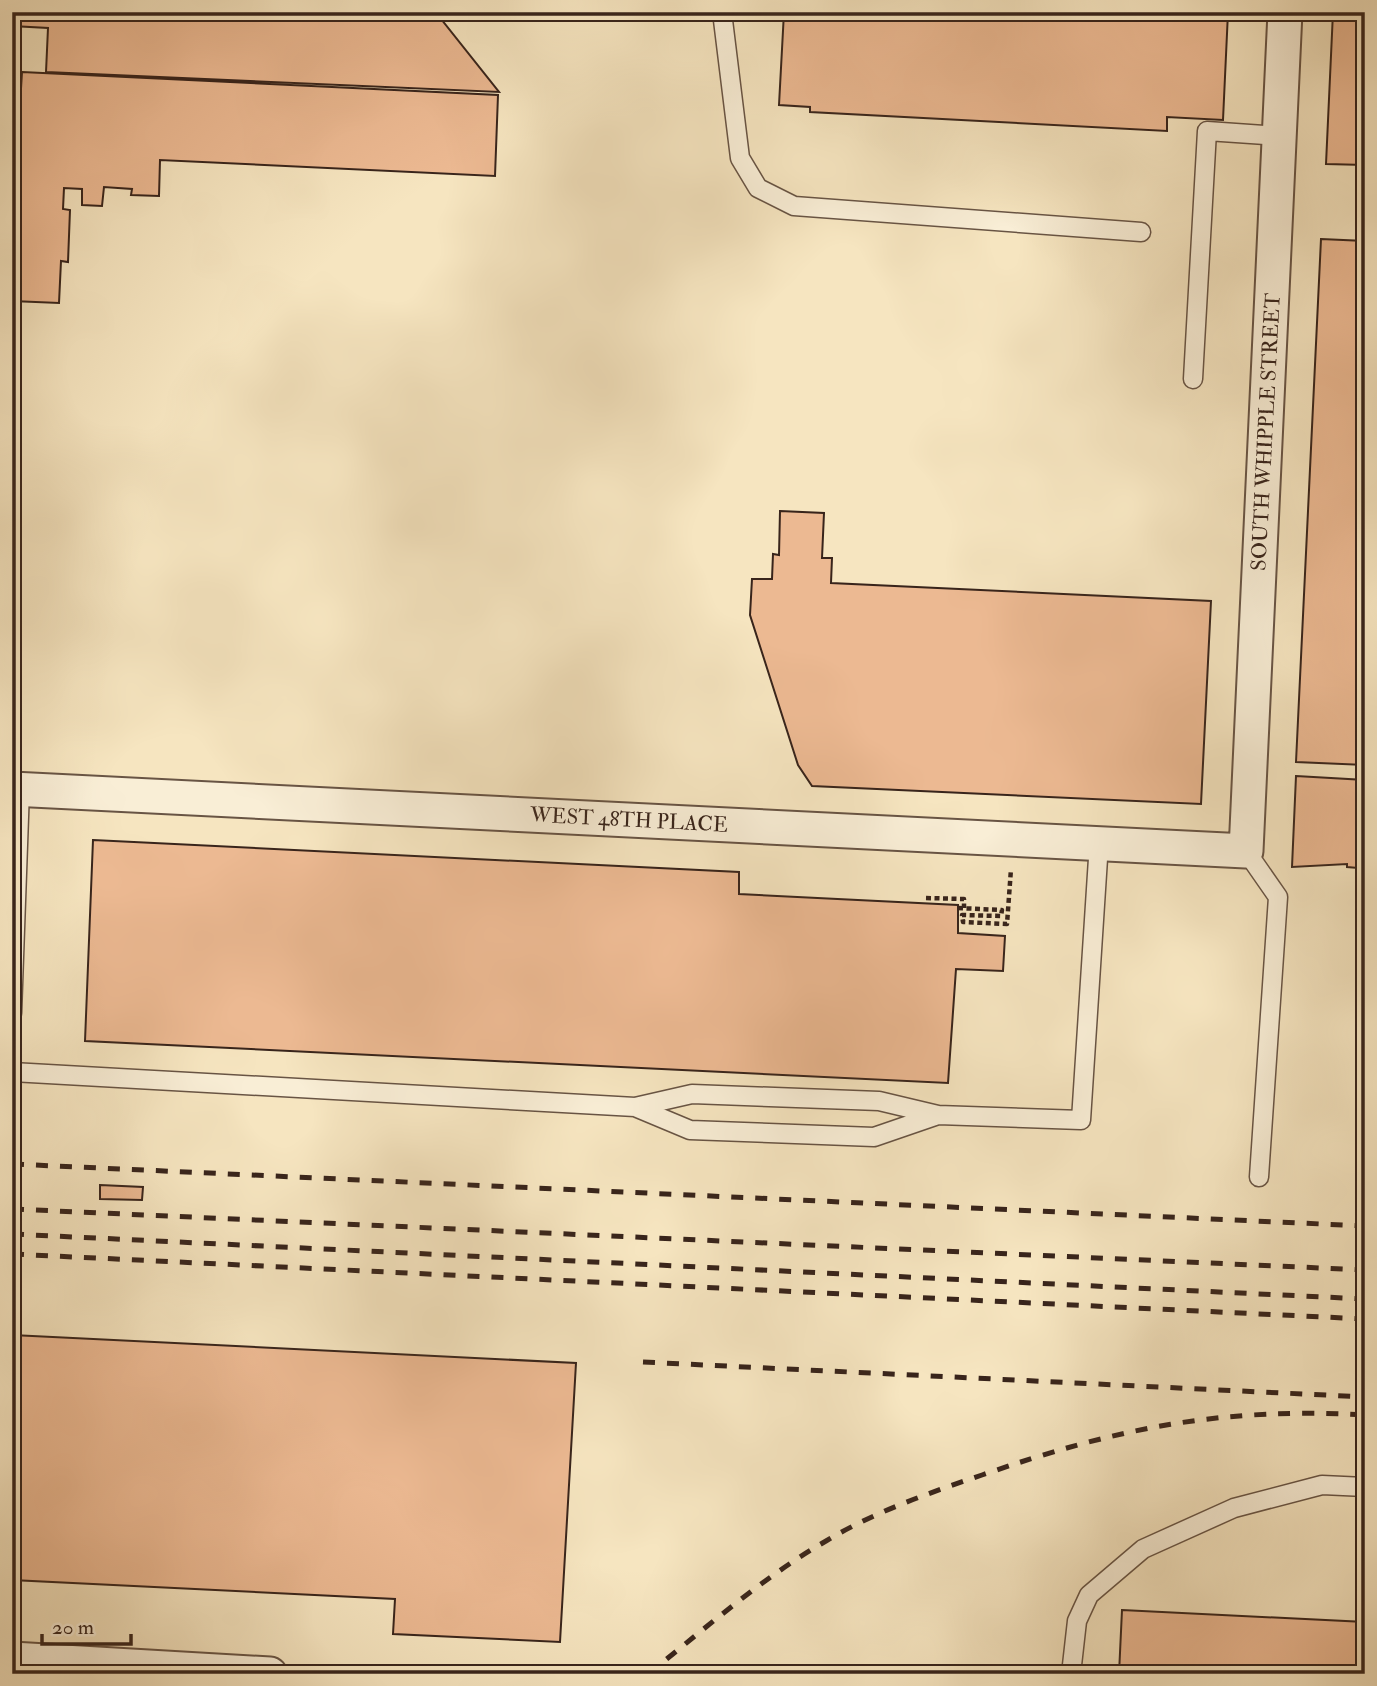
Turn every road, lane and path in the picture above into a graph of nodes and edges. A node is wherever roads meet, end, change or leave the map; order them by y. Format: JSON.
{"nodes":[{"id":1,"x":722,"y":12,"type":"edge"},
{"id":2,"x":1285,"y":12,"type":"edge"},
{"id":3,"x":1280,"y":136,"type":"junction"},
{"id":4,"x":1141,"y":232,"type":"dead end"},
{"id":5,"x":1193,"y":379,"type":"dead end"},
{"id":6,"x":16,"y":789,"type":"edge"},
{"id":7,"x":1013,"y":839,"type":"junction"},
{"id":8,"x":1098,"y":843,"type":"junction"},
{"id":9,"x":1246,"y":852,"type":"junction"},
{"id":10,"x":926,"y":898,"type":"dead end"},
{"id":11,"x":12,"y":1013,"type":"edge"},
{"id":12,"x":12,"y":1072,"type":"edge"},
{"id":13,"x":635,"y":1107,"type":"junction"},
{"id":14,"x":938,"y":1115,"type":"junction"},
{"id":15,"x":1259,"y":1177,"type":"dead end"},
{"id":16,"x":1365,"y":1487,"type":"edge"},
{"id":17,"x":12,"y":1659,"type":"edge"},
{"id":18,"x":270,"y":1674,"type":"edge"},
{"id":19,"x":1071,"y":1674,"type":"edge"}],
"edges":[{"from":1,"to":4,"type":"lane"},
{"from":2,"to":3,"type":"street","name":"SOUTH WHIPPLE STREET"},
{"from":3,"to":5,"type":"lane"},
{"from":3,"to":9,"type":"street","name":"SOUTH WHIPPLE STREET"},
{"from":6,"to":7,"type":"street","name":"WEST 48TH PLACE"},
{"from":6,"to":11,"type":"lane"},
{"from":7,"to":8,"type":"street","name":"WEST 48TH PLACE"},
{"from":7,"to":10,"type":"path"},
{"from":8,"to":9,"type":"street","name":"WEST 48TH PLACE"},
{"from":8,"to":14,"type":"lane"},
{"from":9,"to":15,"type":"lane"},
{"from":12,"to":13,"type":"lane"},
{"from":13,"to":14,"type":"lane"},
{"from":13,"to":14,"type":"lane"},
{"from":16,"to":19,"type":"lane"},
{"from":17,"to":18,"type":"street"}]}
